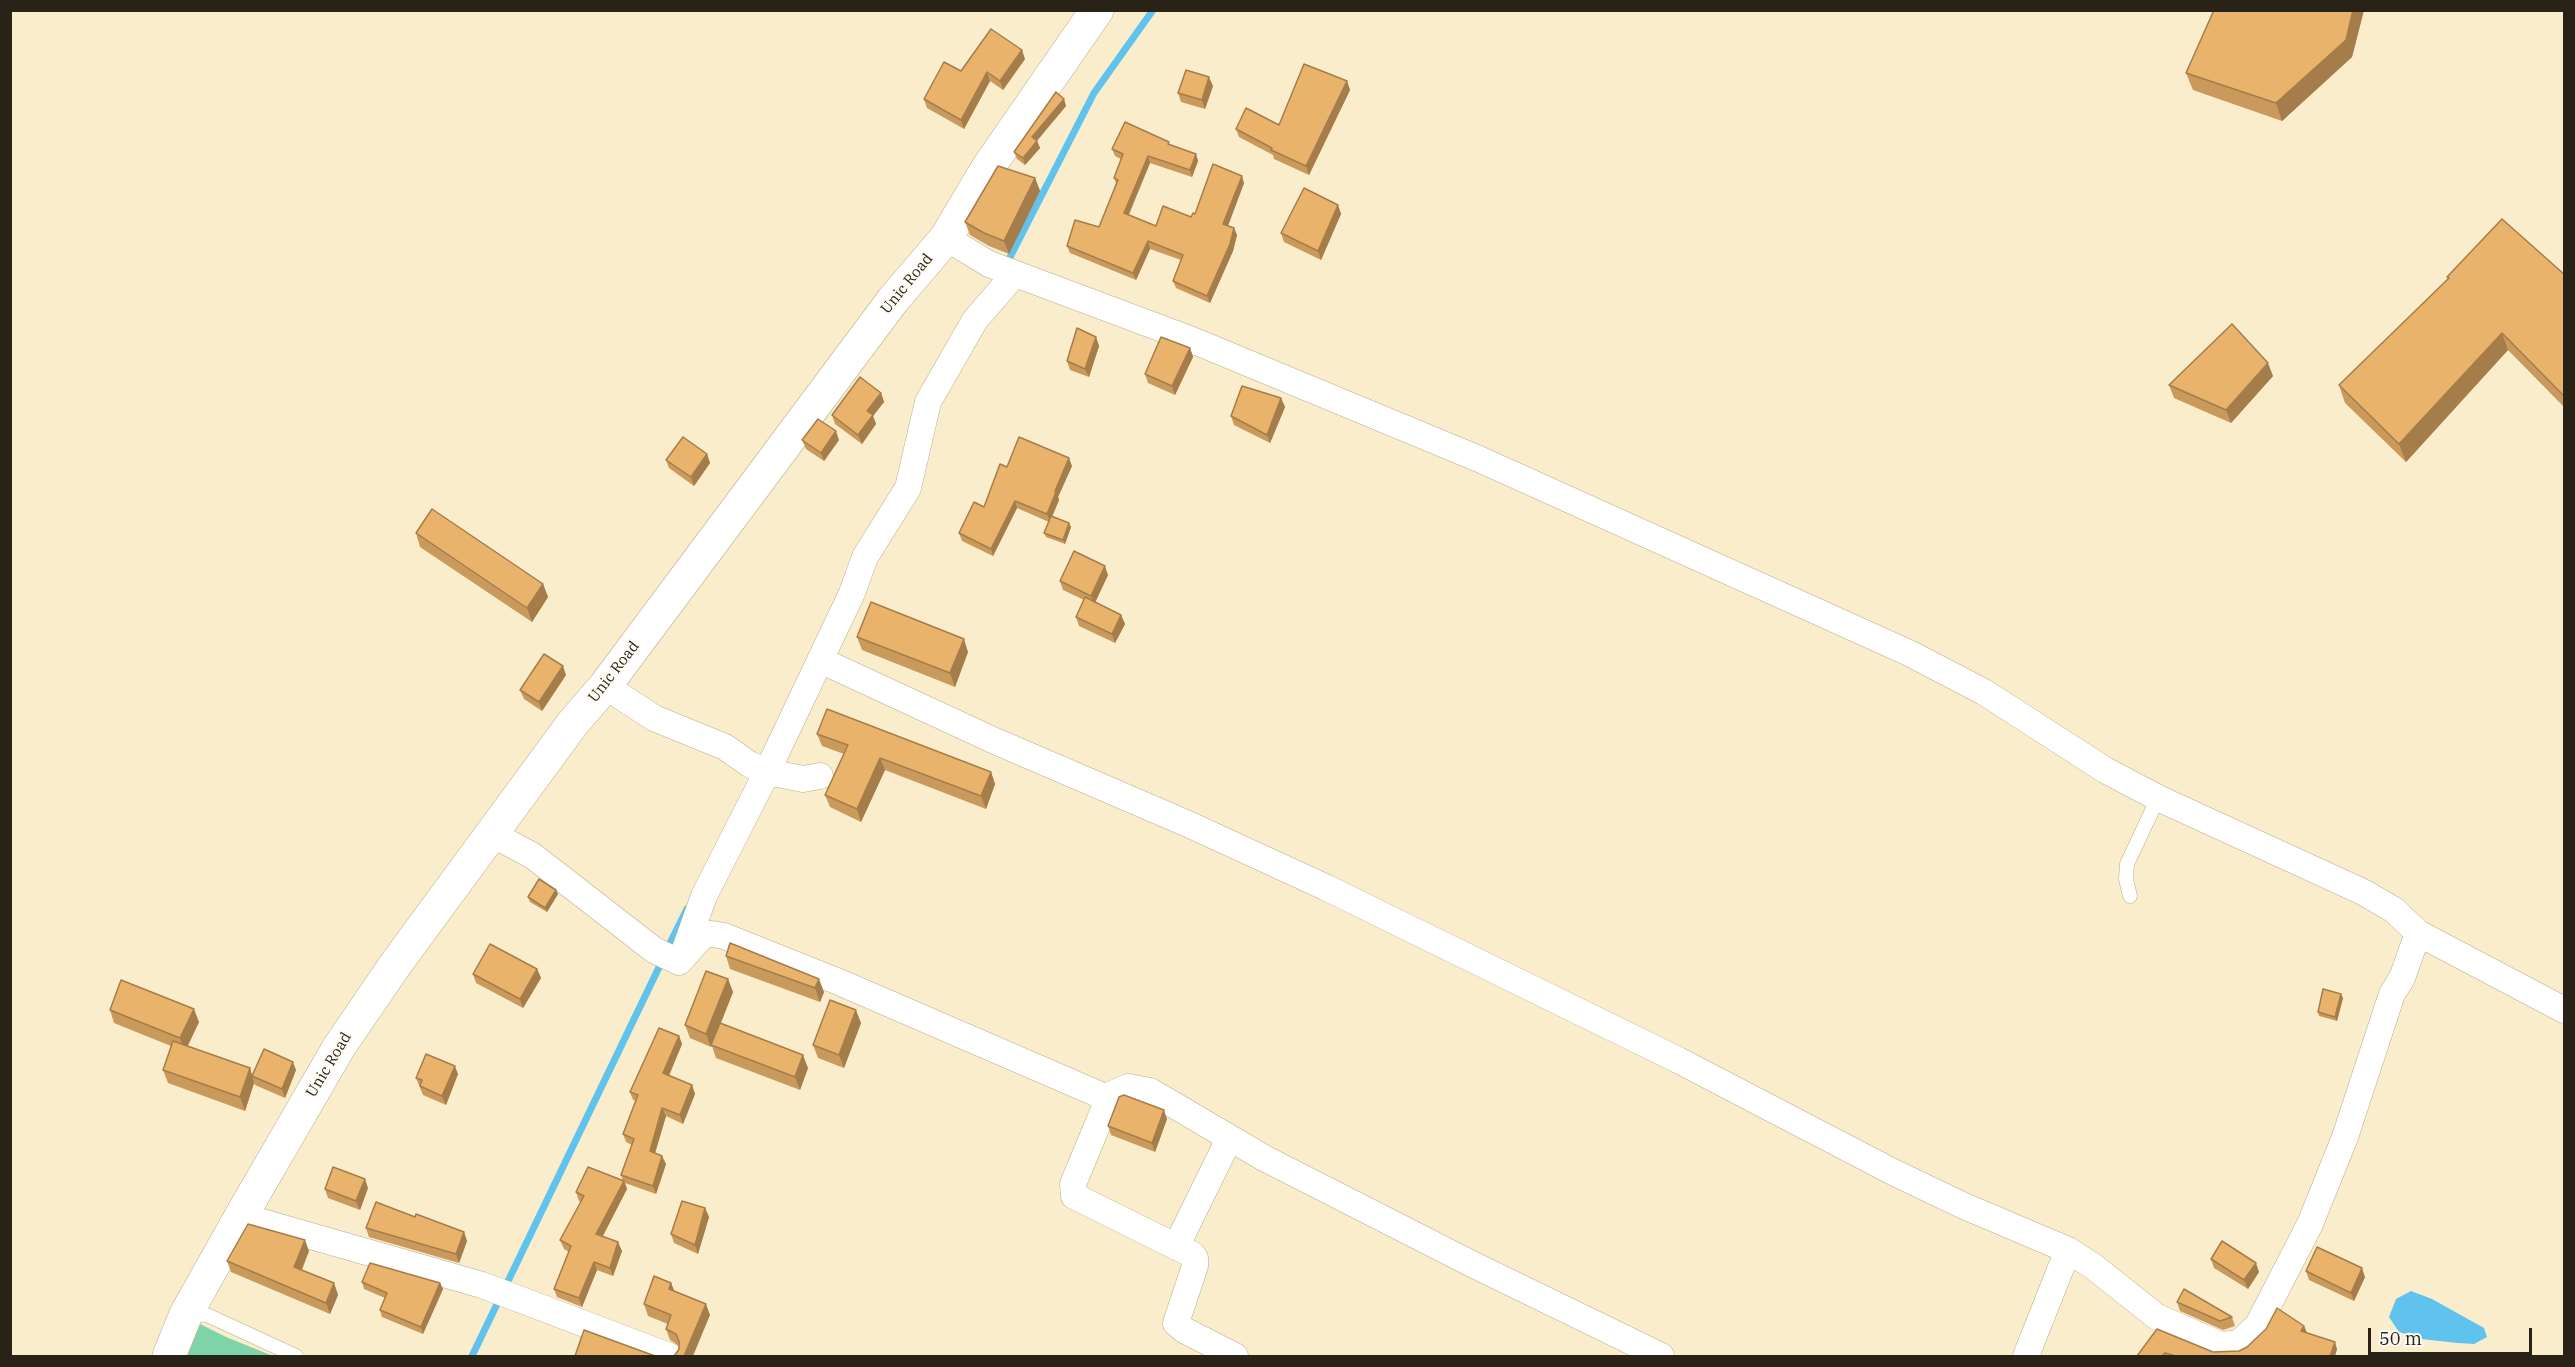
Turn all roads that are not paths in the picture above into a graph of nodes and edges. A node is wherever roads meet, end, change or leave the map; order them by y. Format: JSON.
{"nodes":[{"id":1,"x":1096,"y":10,"type":"edge"},
{"id":2,"x":946,"y":238,"type":"junction"},
{"id":3,"x":1014,"y":275,"type":"junction"},
{"id":4,"x":820,"y":660,"type":"junction"},
{"id":5,"x":604,"y":686,"type":"junction"},
{"id":6,"x":760,"y":769,"type":"junction"},
{"id":7,"x":820,"y":776,"type":"dead end"},
{"id":8,"x":2158,"y":798,"type":"junction"},
{"id":9,"x":492,"y":834,"type":"junction"},
{"id":10,"x":2130,"y":896,"type":"dead end"},
{"id":11,"x":2418,"y":933,"type":"junction"},
{"id":12,"x":681,"y":959,"type":"junction"},
{"id":13,"x":2565,"y":1010,"type":"edge"},
{"id":14,"x":1103,"y":1098,"type":"junction"},
{"id":15,"x":1229,"y":1139,"type":"junction"},
{"id":16,"x":241,"y":1216,"type":"junction"},
{"id":17,"x":1176,"y":1247,"type":"junction"},
{"id":18,"x":2068,"y":1250,"type":"junction"},
{"id":19,"x":186,"y":1314,"type":"junction"},
{"id":20,"x":169,"y":1356,"type":"edge"},
{"id":21,"x":296,"y":1356,"type":"edge"},
{"id":22,"x":669,"y":1356,"type":"edge"},
{"id":23,"x":1235,"y":1356,"type":"edge"},
{"id":24,"x":1661,"y":1356,"type":"edge"},
{"id":25,"x":2026,"y":1356,"type":"edge"}],
"edges":[{"from":1,"to":2,"type":"main road","name":"Unic Road"},
{"from":2,"to":3,"type":"street"},
{"from":2,"to":5,"type":"main road","name":"Unic Road"},
{"from":3,"to":4,"type":"street"},
{"from":3,"to":8,"type":"street"},
{"from":4,"to":6,"type":"street"},
{"from":4,"to":18,"type":"street"},
{"from":5,"to":6,"type":"street"},
{"from":5,"to":9,"type":"main road","name":"Unic Road"},
{"from":6,"to":7,"type":"street"},
{"from":6,"to":12,"type":"street"},
{"from":8,"to":10,"type":"lane"},
{"from":8,"to":11,"type":"street"},
{"from":9,"to":12,"type":"street"},
{"from":9,"to":16,"type":"main road","name":"Unic Road"},
{"from":11,"to":13,"type":"street"},
{"from":11,"to":18,"type":"street"},
{"from":12,"to":14,"type":"street"},
{"from":14,"to":15,"type":"street"},
{"from":14,"to":17,"type":"street"},
{"from":15,"to":17,"type":"street"},
{"from":15,"to":24,"type":"street"},
{"from":16,"to":19,"type":"main road","name":"Unic Road"},
{"from":16,"to":22,"type":"street"},
{"from":17,"to":23,"type":"street"},
{"from":18,"to":25,"type":"street"},
{"from":19,"to":20,"type":"main road","name":"Unic Road"},
{"from":19,"to":21,"type":"lane"}]}
